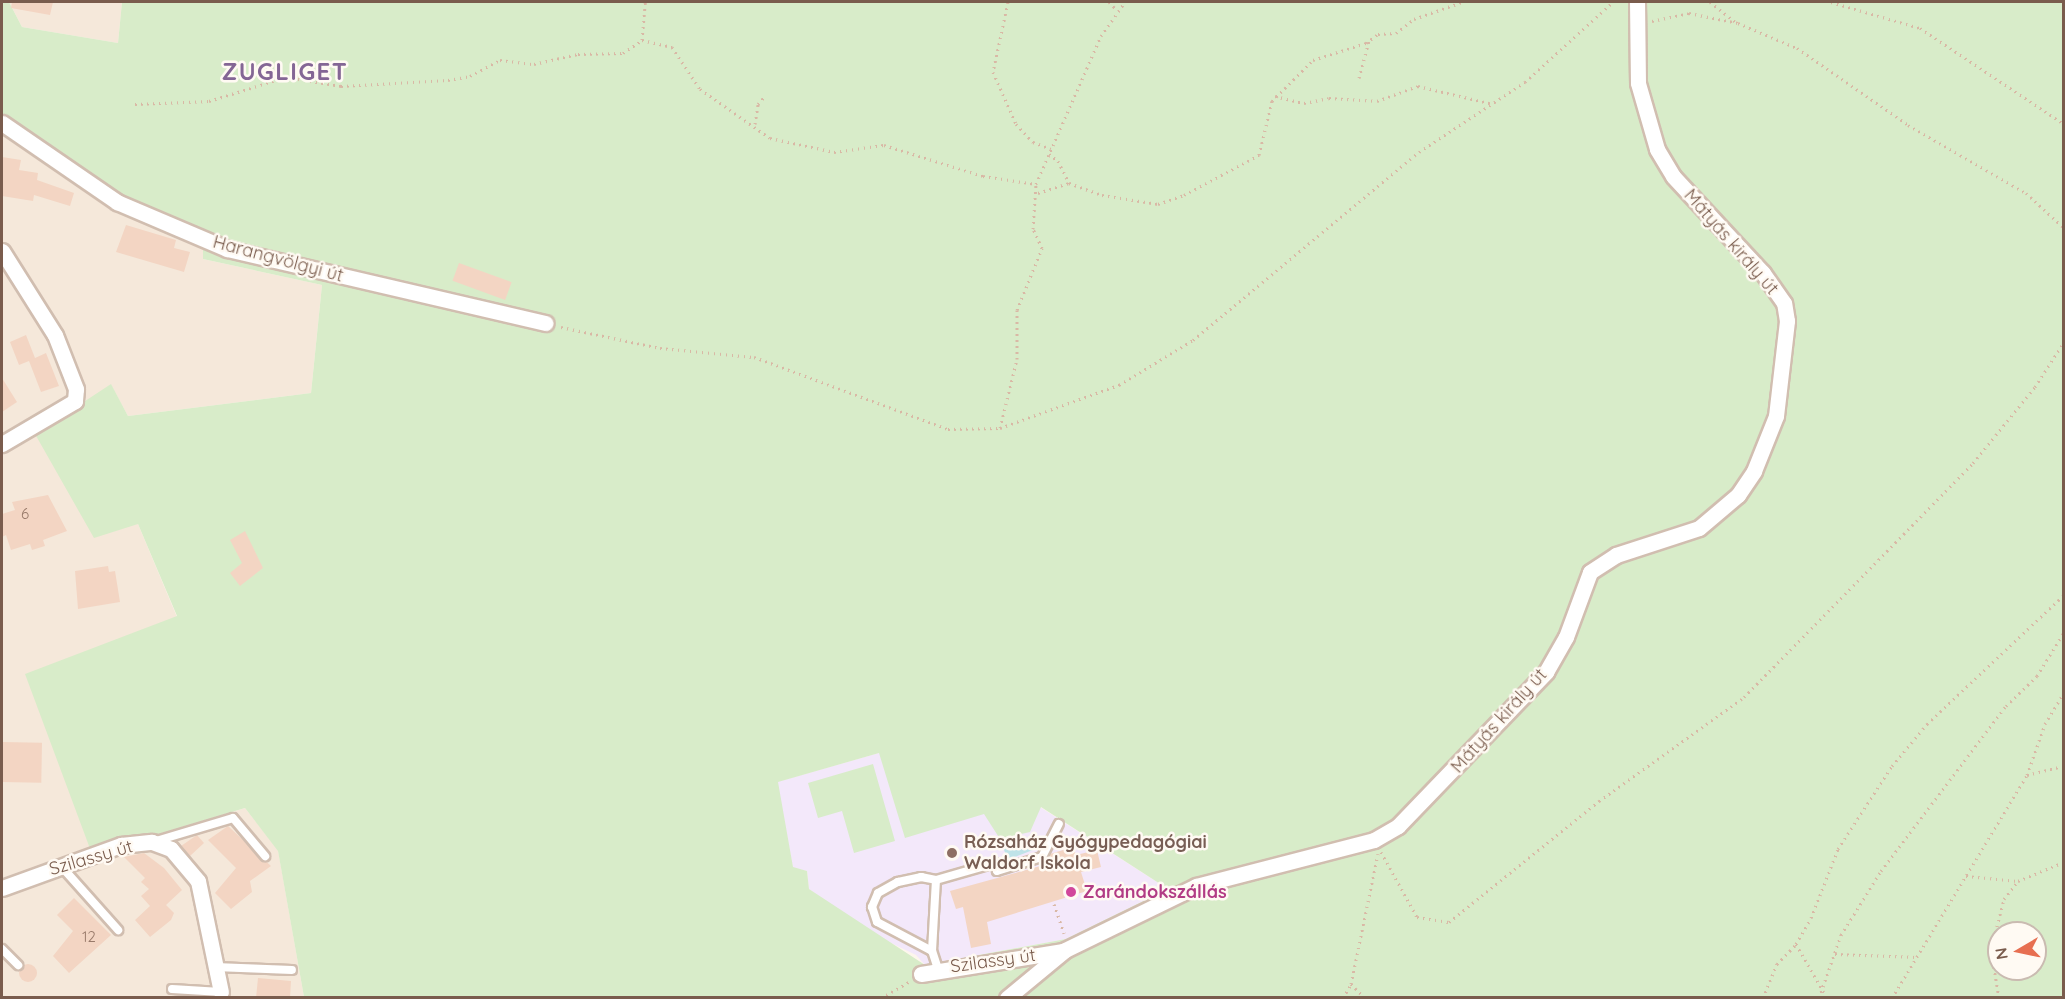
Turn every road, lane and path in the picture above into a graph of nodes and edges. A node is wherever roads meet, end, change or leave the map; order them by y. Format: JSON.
{"nodes":[{"id":1,"x":645,"y":2,"type":"edge"},
{"id":2,"x":1008,"y":2,"type":"edge"},
{"id":3,"x":1109,"y":2,"type":"edge"},
{"id":4,"x":1125,"y":2,"type":"edge"},
{"id":5,"x":1462,"y":2,"type":"edge"},
{"id":6,"x":1613,"y":2,"type":"edge"},
{"id":7,"x":1637,"y":2,"type":"edge"},
{"id":8,"x":1710,"y":2,"type":"edge"},
{"id":9,"x":1831,"y":2,"type":"edge"},
{"id":10,"x":1117,"y":10,"type":"junction"},
{"id":11,"x":1738,"y":23,"type":"junction"},
{"id":12,"x":1637,"y":24,"type":"junction"},
{"id":13,"x":642,"y":40,"type":"junction"},
{"id":14,"x":1369,"y":41,"type":"junction"},
{"id":15,"x":1359,"y":78,"type":"dead end"},
{"id":16,"x":765,"y":96,"type":"dead end"},
{"id":17,"x":1275,"y":96,"type":"junction"},
{"id":18,"x":135,"y":104,"type":"dead end"},
{"id":19,"x":1493,"y":104,"type":"junction"},
{"id":20,"x":2,"y":123,"type":"edge"},
{"id":21,"x":755,"y":124,"type":"junction"},
{"id":22,"x":2064,"y":124,"type":"edge"},
{"id":23,"x":1051,"y":149,"type":"junction"},
{"id":24,"x":1049,"y":154,"type":"junction"},
{"id":25,"x":1069,"y":183,"type":"junction"},
{"id":26,"x":1036,"y":184,"type":"junction"},
{"id":27,"x":1038,"y":193,"type":"junction"},
{"id":28,"x":2064,"y":228,"type":"edge"},
{"id":29,"x":2,"y":251,"type":"edge"},
{"id":30,"x":2064,"y":265,"type":"edge"},
{"id":31,"x":2064,"y":293,"type":"edge"},
{"id":32,"x":546,"y":323,"type":"joint"},
{"id":33,"x":2064,"y":342,"type":"edge"},
{"id":34,"x":1000,"y":428,"type":"junction"},
{"id":35,"x":2,"y":444,"type":"edge"},
{"id":36,"x":2064,"y":595,"type":"edge"},
{"id":37,"x":2064,"y":632,"type":"edge"},
{"id":38,"x":2064,"y":692,"type":"edge"},
{"id":39,"x":2064,"y":766,"type":"edge"},
{"id":40,"x":2027,"y":776,"type":"junction"},
{"id":41,"x":1059,"y":824,"type":"dead end"},
{"id":42,"x":152,"y":842,"type":"junction"},
{"id":43,"x":1381,"y":843,"type":"junction"},
{"id":44,"x":265,"y":856,"type":"dead end"},
{"id":45,"x":2064,"y":862,"type":"edge"},
{"id":46,"x":60,"y":865,"type":"junction"},
{"id":47,"x":1966,"y":876,"type":"junction"},
{"id":48,"x":936,"y":880,"type":"junction"},
{"id":49,"x":2018,"y":881,"type":"junction"},
{"id":50,"x":2,"y":888,"type":"edge"},
{"id":51,"x":1054,"y":904,"type":"dead end"},
{"id":52,"x":118,"y":930,"type":"dead end"},
{"id":53,"x":1797,"y":944,"type":"junction"},
{"id":54,"x":2,"y":949,"type":"edge"},
{"id":55,"x":1067,"y":950,"type":"junction"},
{"id":56,"x":932,"y":951,"type":"junction"},
{"id":57,"x":1835,"y":954,"type":"junction"},
{"id":58,"x":1916,"y":957,"type":"junction"},
{"id":59,"x":18,"y":964,"type":"dead end"},
{"id":60,"x":215,"y":967,"type":"junction"},
{"id":61,"x":938,"y":969,"type":"junction"},
{"id":62,"x":292,"y":970,"type":"dead end"},
{"id":63,"x":921,"y":974,"type":"joint"},
{"id":64,"x":1351,"y":984,"type":"junction"},
{"id":65,"x":172,"y":989,"type":"dead end"},
{"id":66,"x":1823,"y":990,"type":"junction"},
{"id":67,"x":221,"y":992,"type":"joint"},
{"id":68,"x":881,"y":998,"type":"edge"},
{"id":69,"x":1007,"y":998,"type":"edge"},
{"id":70,"x":1343,"y":998,"type":"edge"},
{"id":71,"x":1365,"y":998,"type":"edge"},
{"id":72,"x":1763,"y":998,"type":"edge"},
{"id":73,"x":1819,"y":998,"type":"edge"},
{"id":74,"x":1827,"y":998,"type":"edge"},
{"id":75,"x":1892,"y":998,"type":"edge"},
{"id":76,"x":1999,"y":998,"type":"edge"}],
"edges":[{"from":1,"to":13,"type":"path"},
{"from":2,"to":23,"type":"path"},
{"from":3,"to":10,"type":"path"},
{"from":4,"to":10,"type":"path"},
{"from":5,"to":14,"type":"path"},
{"from":6,"to":19,"type":"path"},
{"from":7,"to":12,"type":"street","name":"Mátyás király út"},
{"from":8,"to":11,"type":"path"},
{"from":9,"to":22,"type":"path"},
{"from":10,"to":23,"type":"path"},
{"from":11,"to":12,"type":"path"},
{"from":11,"to":28,"type":"path"},
{"from":12,"to":43,"type":"street","name":"Mátyás király út"},
{"from":13,"to":18,"type":"path"},
{"from":13,"to":21,"type":"path"},
{"from":14,"to":15,"type":"path"},
{"from":14,"to":17,"type":"path"},
{"from":16,"to":21,"type":"path"},
{"from":17,"to":19,"type":"path"},
{"from":17,"to":25,"type":"path"},
{"from":19,"to":34,"type":"path"},
{"from":20,"to":32,"type":"street","name":"Harangvölgyi út"},
{"from":21,"to":26,"type":"path"},
{"from":23,"to":24,"type":"path"},
{"from":24,"to":25,"type":"path"},
{"from":24,"to":26,"type":"path"},
{"from":25,"to":27,"type":"path"},
{"from":26,"to":27,"type":"path"},
{"from":27,"to":34,"type":"path"},
{"from":29,"to":35,"type":"street"},
{"from":30,"to":31,"type":"path"},
{"from":32,"to":34,"type":"path"},
{"from":33,"to":43,"type":"path"},
{"from":36,"to":53,"type":"path"},
{"from":37,"to":57,"type":"path"},
{"from":38,"to":40,"type":"path"},
{"from":39,"to":40,"type":"path"},
{"from":40,"to":47,"type":"path"},
{"from":41,"to":48,"type":"lane"},
{"from":42,"to":44,"type":"lane"},
{"from":42,"to":46,"type":"street","name":"Szilassy út"},
{"from":42,"to":60,"type":"street","name":"Szilassy út"},
{"from":43,"to":55,"type":"street","name":"Mátyás király út"},
{"from":43,"to":64,"type":"path"},
{"from":45,"to":49,"type":"path"},
{"from":46,"to":50,"type":"street","name":"Szilassy út"},
{"from":46,"to":52,"type":"lane"},
{"from":47,"to":49,"type":"path"},
{"from":47,"to":58,"type":"path"},
{"from":48,"to":56,"type":"lane"},
{"from":48,"to":56,"type":"lane"},
{"from":49,"to":76,"type":"path"},
{"from":51,"to":55,"type":"path"},
{"from":53,"to":66,"type":"path"},
{"from":53,"to":72,"type":"path"},
{"from":54,"to":59,"type":"lane"},
{"from":55,"to":61,"type":"street","name":"Szilassy út"},
{"from":55,"to":69,"type":"street"},
{"from":56,"to":61,"type":"lane"},
{"from":57,"to":58,"type":"path"},
{"from":57,"to":66,"type":"path"},
{"from":58,"to":75,"type":"path"},
{"from":60,"to":62,"type":"lane"},
{"from":60,"to":67,"type":"street","name":"Szilassy út"},
{"from":61,"to":63,"type":"street","name":"Szilassy út"},
{"from":63,"to":68,"type":"path"},
{"from":64,"to":70,"type":"path"},
{"from":64,"to":71,"type":"path"},
{"from":65,"to":67,"type":"lane"},
{"from":66,"to":73,"type":"path"},
{"from":66,"to":74,"type":"path"}]}
